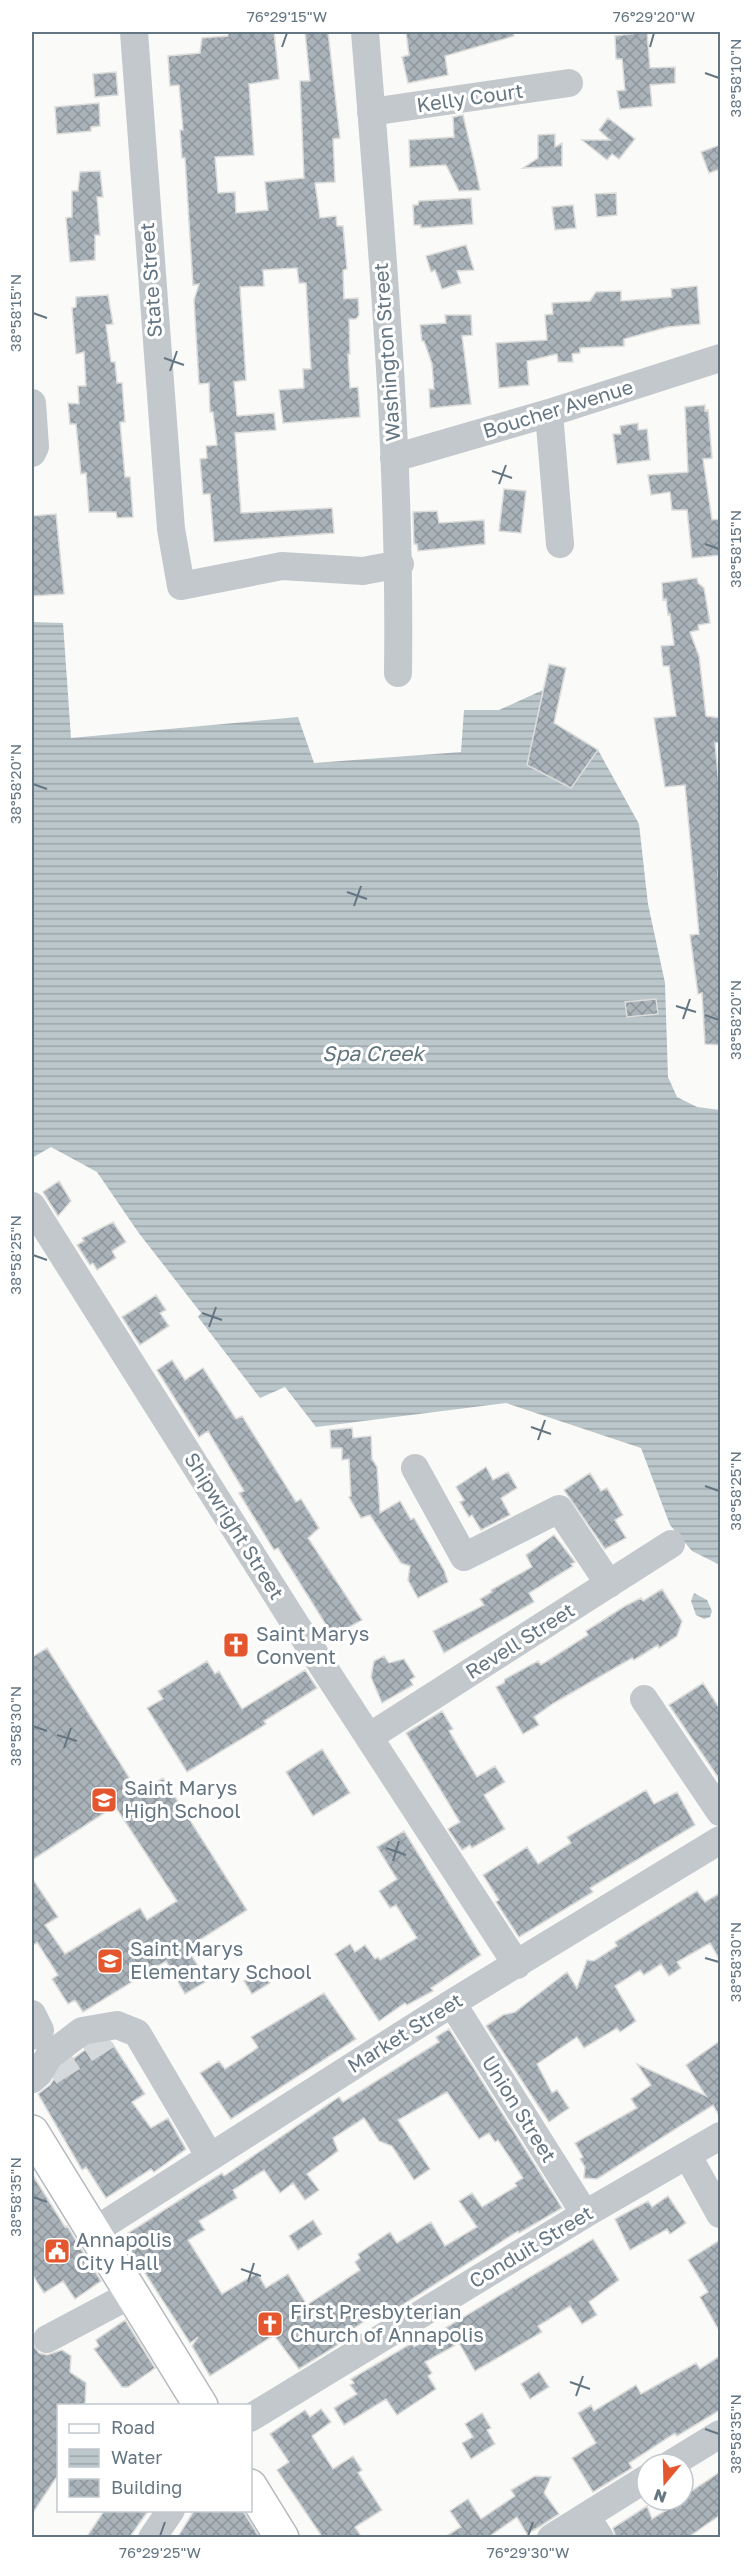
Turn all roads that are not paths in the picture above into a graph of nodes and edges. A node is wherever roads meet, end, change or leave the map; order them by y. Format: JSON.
{"nodes":[{"id":1,"x":134,"y":32,"type":"edge"},
{"id":2,"x":365,"y":32,"type":"edge"},
{"id":3,"x":569,"y":83,"type":"dead end"},
{"id":4,"x":371,"y":112,"type":"junction"},
{"id":5,"x":720,"y":358,"type":"edge"},
{"id":6,"x":32,"y":403,"type":"edge"},
{"id":7,"x":549,"y":413,"type":"junction"},
{"id":8,"x":32,"y":453,"type":"edge"},
{"id":9,"x":394,"y":458,"type":"junction"},
{"id":10,"x":560,"y":544,"type":"dead end"},
{"id":11,"x":400,"y":564,"type":"junction"},
{"id":12,"x":398,"y":673,"type":"dead end"},
{"id":13,"x":32,"y":1206,"type":"edge"},
{"id":14,"x":416,"y":1468,"type":"dead end"},
{"id":15,"x":671,"y":1544,"type":"dead end"},
{"id":16,"x":609,"y":1584,"type":"junction"},
{"id":17,"x":644,"y":1699,"type":"dead end"},
{"id":18,"x":369,"y":1737,"type":"junction"},
{"id":19,"x":720,"y":1812,"type":"edge"},
{"id":20,"x":720,"y":1840,"type":"edge"},
{"id":21,"x":517,"y":1965,"type":"junction"},
{"id":22,"x":452,"y":2003,"type":"junction"},
{"id":23,"x":32,"y":2014,"type":"edge"},
{"id":24,"x":32,"y":2036,"type":"edge"},
{"id":25,"x":40,"y":2075,"type":"edge"},
{"id":26,"x":32,"y":2132,"type":"edge"},
{"id":27,"x":720,"y":2136,"type":"edge"},
{"id":28,"x":688,"y":2156,"type":"junction"},
{"id":29,"x":210,"y":2157,"type":"junction"},
{"id":30,"x":585,"y":2214,"type":"junction"},
{"id":31,"x":720,"y":2214,"type":"edge"},
{"id":32,"x":94,"y":2232,"type":"junction"},
{"id":33,"x":132,"y":2294,"type":"junction"},
{"id":34,"x":47,"y":2339,"type":"dead end"},
{"id":35,"x":200,"y":2404,"type":"edge"},
{"id":36,"x":252,"y":2417,"type":"edge"},
{"id":37,"x":720,"y":2434,"type":"edge"},
{"id":38,"x":691,"y":2452,"type":"edge"},
{"id":39,"x":252,"y":2489,"type":"edge"},
{"id":40,"x":635,"y":2489,"type":"edge"},
{"id":41,"x":170,"y":2512,"type":"edge"},
{"id":42,"x":593,"y":2527,"type":"edge"},
{"id":43,"x":152,"y":2538,"type":"edge"},
{"id":44,"x":282,"y":2538,"type":"edge"},
{"id":45,"x":551,"y":2538,"type":"edge"}],
"edges":[{"from":1,"to":11,"type":"street","name":"State Street"},
{"from":2,"to":4,"type":"street","name":"Washington Street"},
{"from":3,"to":4,"type":"street","name":"Kelly Court"},
{"from":4,"to":9,"type":"street","name":"Washington Street"},
{"from":5,"to":7,"type":"street","name":"Boucher Avenue"},
{"from":6,"to":8,"type":"street"},
{"from":7,"to":9,"type":"street","name":"Boucher Avenue"},
{"from":7,"to":10,"type":"street"},
{"from":9,"to":11,"type":"street","name":"Washington Street"},
{"from":11,"to":12,"type":"street","name":"Washington Street"},
{"from":13,"to":18,"type":"street","name":"Shipwright Street"},
{"from":14,"to":16,"type":"street"},
{"from":15,"to":16,"type":"street","name":"Revell Street"},
{"from":16,"to":18,"type":"street","name":"Revell Street"},
{"from":17,"to":19,"type":"street"},
{"from":18,"to":21,"type":"street","name":"Shipwright Street"},
{"from":20,"to":21,"type":"street","name":"Market Street"},
{"from":21,"to":22,"type":"street","name":"Market Street"},
{"from":22,"to":29,"type":"street","name":"Market Street"},
{"from":22,"to":30,"type":"street","name":"Union Street"},
{"from":23,"to":24,"type":"street"},
{"from":25,"to":29,"type":"street"},
{"from":26,"to":32,"type":"main road"},
{"from":27,"to":28,"type":"street","name":"Conduit Street"},
{"from":28,"to":30,"type":"street","name":"Conduit Street"},
{"from":28,"to":31,"type":"street"},
{"from":29,"to":32,"type":"street","name":"Market Street"},
{"from":30,"to":36,"type":"street","name":"Conduit Street"},
{"from":32,"to":33,"type":"main road"},
{"from":33,"to":34,"type":"street"},
{"from":33,"to":35,"type":"main road"},
{"from":37,"to":38,"type":"street"},
{"from":39,"to":44,"type":"main road"},
{"from":40,"to":42,"type":"street"},
{"from":41,"to":43,"type":"street"},
{"from":42,"to":45,"type":"street"}]}
